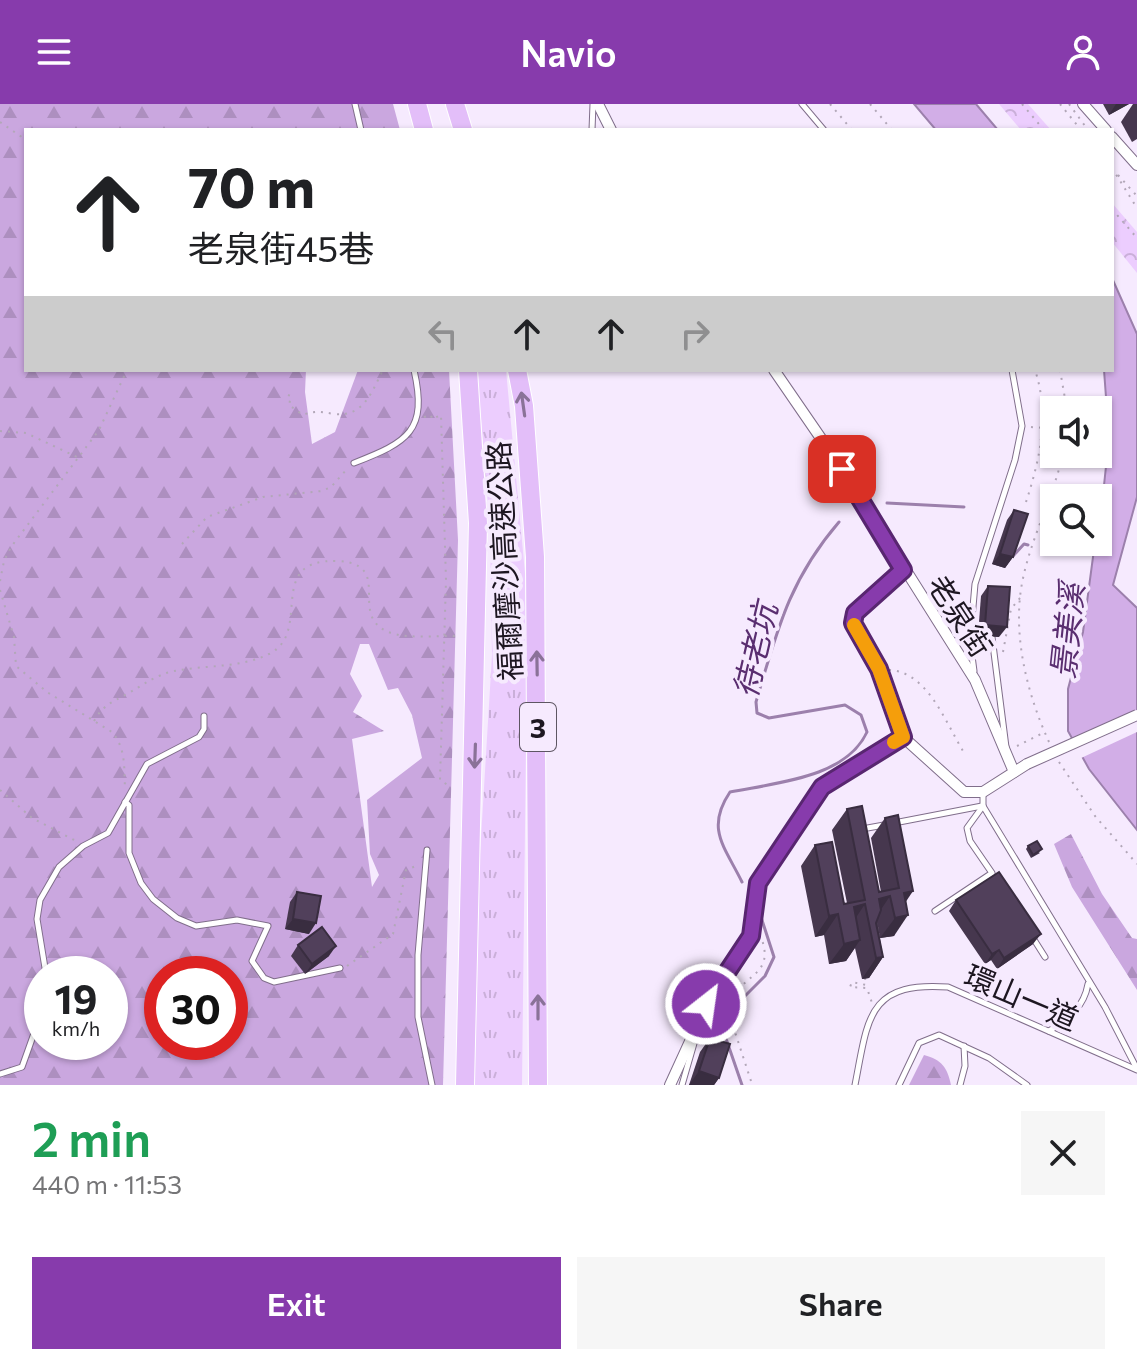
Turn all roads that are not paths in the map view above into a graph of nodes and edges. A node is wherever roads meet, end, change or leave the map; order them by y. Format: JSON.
{"nodes":[{"id":1,"x":355,"y":104,"type":"edge"},
{"id":2,"x":417,"y":104,"type":"edge"},
{"id":3,"x":455,"y":104,"type":"edge"},
{"id":4,"x":596,"y":104,"type":"edge"},
{"id":5,"x":802,"y":104,"type":"edge"},
{"id":6,"x":1083,"y":104,"type":"edge"},
{"id":7,"x":361,"y":128,"type":"edge"},
{"id":8,"x":423,"y":128,"type":"edge"},
{"id":9,"x":462,"y":128,"type":"edge"},
{"id":10,"x":592,"y":128,"type":"edge"},
{"id":11,"x":610,"y":128,"type":"edge"},
{"id":12,"x":822,"y":128,"type":"edge"},
{"id":13,"x":1104,"y":128,"type":"edge"},
{"id":14,"x":1114,"y":139,"type":"edge"},
{"id":15,"x":1137,"y":165,"type":"edge"},
{"id":16,"x":414,"y":372,"type":"edge"},
{"id":17,"x":468,"y":372,"type":"edge"},
{"id":18,"x":517,"y":372,"type":"edge"},
{"id":19,"x":775,"y":372,"type":"edge"},
{"id":20,"x":1012,"y":372,"type":"edge"},
{"id":21,"x":354,"y":463,"type":"road end"},
{"id":22,"x":903,"y":570,"type":"junction"},
{"id":23,"x":992,"y":637,"type":"dead end"},
{"id":24,"x":975,"y":680,"type":"junction"},
{"id":25,"x":1137,"y":715,"type":"edge"},
{"id":26,"x":204,"y":716,"type":"dead end"},
{"id":27,"x":903,"y":737,"type":"junction"},
{"id":28,"x":1012,"y":747,"type":"junction"},
{"id":29,"x":1014,"y":772,"type":"junction"},
{"id":30,"x":983,"y":792,"type":"junction"},
{"id":31,"x":125,"y":802,"type":"junction"},
{"id":32,"x":983,"y":806,"type":"junction"},
{"id":33,"x":859,"y":829,"type":"edge"},
{"id":34,"x":427,"y":850,"type":"dead end"},
{"id":35,"x":992,"y":873,"type":"junction"},
{"id":36,"x":999,"y":885,"type":"edge"},
{"id":37,"x":935,"y":911,"type":"dead end"},
{"id":38,"x":1030,"y":933,"type":"edge"},
{"id":39,"x":42,"y":956,"type":"edge"},
{"id":40,"x":1045,"y":957,"type":"dead end"},
{"id":41,"x":340,"y":968,"type":"road end"},
{"id":42,"x":1088,"y":983,"type":"junction"},
{"id":43,"x":698,"y":1020,"type":"junction"},
{"id":44,"x":1049,"y":1031,"type":"junction"},
{"id":45,"x":964,"y":1045,"type":"junction"},
{"id":46,"x":24,"y":1060,"type":"edge"},
{"id":47,"x":1137,"y":1070,"type":"edge"},
{"id":48,"x":0,"y":1074,"type":"edge"},
{"id":49,"x":464,"y":1081,"type":"edge"},
{"id":50,"x":432,"y":1085,"type":"edge"},
{"id":51,"x":538,"y":1085,"type":"edge"},
{"id":52,"x":670,"y":1085,"type":"edge"},
{"id":53,"x":682,"y":1085,"type":"edge"},
{"id":54,"x":855,"y":1085,"type":"edge"},
{"id":55,"x":899,"y":1085,"type":"edge"},
{"id":56,"x":960,"y":1085,"type":"edge"},
{"id":57,"x":1027,"y":1085,"type":"edge"}],
"edges":[{"from":1,"to":7,"type":"lane"},
{"from":2,"to":8,"type":"highway"},
{"from":3,"to":9,"type":"highway"},
{"from":4,"to":10,"type":"lane"},
{"from":4,"to":11,"type":"street"},
{"from":5,"to":12,"type":"lane"},
{"from":6,"to":13,"type":"street"},
{"from":14,"to":15,"type":"street"},
{"from":16,"to":21,"type":"lane"},
{"from":17,"to":49,"type":"highway","name":"福爾摩沙高速公路","number":"3","one_way":true},
{"from":51,"to":18,"type":"highway","name":"福爾摩沙高速公路","number":"3","one_way":true},
{"from":19,"to":22,"type":"street","name":"老泉街"},
{"from":20,"to":24,"type":"lane"},
{"from":22,"to":24,"type":"street","name":"老泉街"},
{"from":22,"to":27,"type":"lane"},
{"from":23,"to":28,"type":"lane"},
{"from":24,"to":28,"type":"street","name":"老泉街"},
{"from":25,"to":29,"type":"street","bridge":true},
{"from":26,"to":31,"type":"lane"},
{"from":27,"to":30,"type":"street"},
{"from":27,"to":43,"type":"street"},
{"from":28,"to":29,"type":"street","name":"老泉街"},
{"from":29,"to":30,"type":"street"},
{"from":30,"to":32,"type":"lane"},
{"from":31,"to":39,"type":"lane"},
{"from":31,"to":41,"type":"lane"},
{"from":32,"to":33,"type":"lane"},
{"from":32,"to":35,"type":"lane"},
{"from":32,"to":42,"type":"lane"},
{"from":34,"to":50,"type":"lane"},
{"from":35,"to":36,"type":"lane"},
{"from":35,"to":37,"type":"lane"},
{"from":38,"to":40,"type":"lane"},
{"from":42,"to":44,"type":"lane"},
{"from":42,"to":47,"type":"lane"},
{"from":43,"to":52,"type":"street"},
{"from":43,"to":53,"type":"lane"},
{"from":44,"to":47,"type":"lane","name":"環山一道"},
{"from":44,"to":54,"type":"lane","name":"環山一道"},
{"from":45,"to":55,"type":"lane"},
{"from":45,"to":56,"type":"lane"},
{"from":45,"to":57,"type":"lane"},
{"from":46,"to":48,"type":"lane"}]}
